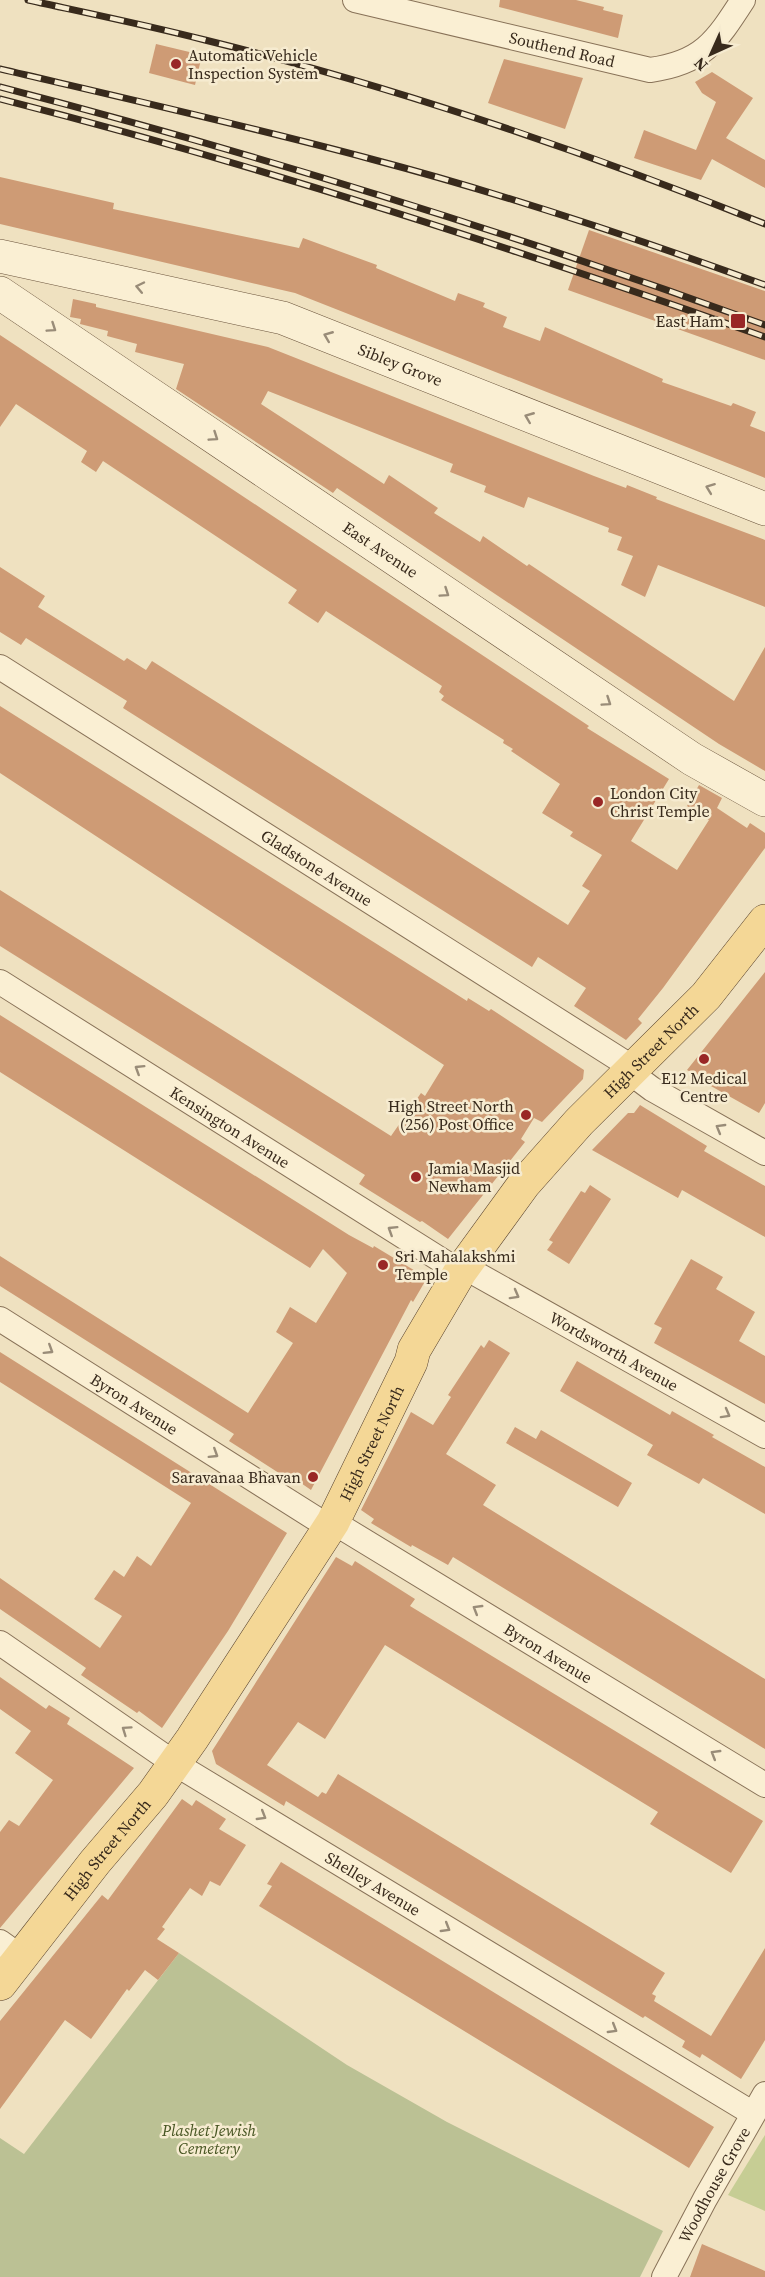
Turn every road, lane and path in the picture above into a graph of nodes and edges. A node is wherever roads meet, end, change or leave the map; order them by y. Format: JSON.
{"nodes":[{"id":1,"x":355,"y":0,"type":"edge"},
{"id":2,"x":743,"y":0,"type":"edge"},
{"id":3,"x":11,"y":259,"type":"edge"},
{"id":4,"x":2,"y":295,"type":"edge"},
{"id":5,"x":765,"y":509,"type":"edge"},
{"id":6,"x":0,"y":668,"type":"edge"},
{"id":7,"x":765,"y":800,"type":"edge"},
{"id":8,"x":765,"y":921,"type":"edge"},
{"id":9,"x":0,"y":982,"type":"edge"},
{"id":10,"x":631,"y":1070,"type":"junction"},
{"id":11,"x":765,"y":1153,"type":"edge"},
{"id":12,"x":462,"y":1269,"type":"junction"},
{"id":13,"x":0,"y":1319,"type":"edge"},
{"id":14,"x":765,"y":1436,"type":"edge"},
{"id":15,"x":331,"y":1524,"type":"junction"},
{"id":16,"x":0,"y":1643,"type":"edge"},
{"id":17,"x":174,"y":1763,"type":"junction"},
{"id":18,"x":765,"y":1785,"type":"edge"},
{"id":19,"x":10,"y":1949,"type":"edge"},
{"id":20,"x":0,"y":1984,"type":"edge"},
{"id":21,"x":758,"y":2104,"type":"edge"},
{"id":22,"x":664,"y":2277,"type":"edge"}],
"edges":[{"from":1,"to":2,"type":"street","name":"Southend Road"},
{"from":3,"to":4,"type":"main road","name":"Sibley Grove"},
{"from":5,"to":3,"type":"main road","name":"Sibley Grove","one_way":true},
{"from":4,"to":7,"type":"main road","name":"East Avenue","one_way":true},
{"from":6,"to":10,"type":"street","name":"Gladstone Avenue"},
{"from":8,"to":10,"type":"main road","name":"High Street North"},
{"from":12,"to":9,"type":"street","name":"Kensington Avenue","one_way":true},
{"from":11,"to":10,"type":"street","name":"Gladstone Avenue","one_way":true},
{"from":10,"to":12,"type":"main road","name":"High Street North"},
{"from":12,"to":14,"type":"street","name":"Wordsworth Avenue","one_way":true},
{"from":12,"to":15,"type":"main road","name":"High Street North"},
{"from":13,"to":15,"type":"street","name":"Byron Avenue","one_way":true},
{"from":15,"to":17,"type":"main road","name":"High Street North"},
{"from":18,"to":15,"type":"street","name":"Byron Avenue","one_way":true},
{"from":17,"to":16,"type":"street","name":"Shelley Avenue","one_way":true},
{"from":17,"to":19,"type":"main road","name":"High Street North"},
{"from":17,"to":21,"type":"street","name":"Shelley Avenue","one_way":true},
{"from":19,"to":20,"type":"main road","name":"High Street North"},
{"from":21,"to":22,"type":"street","name":"Woodhouse Grove"}]}
